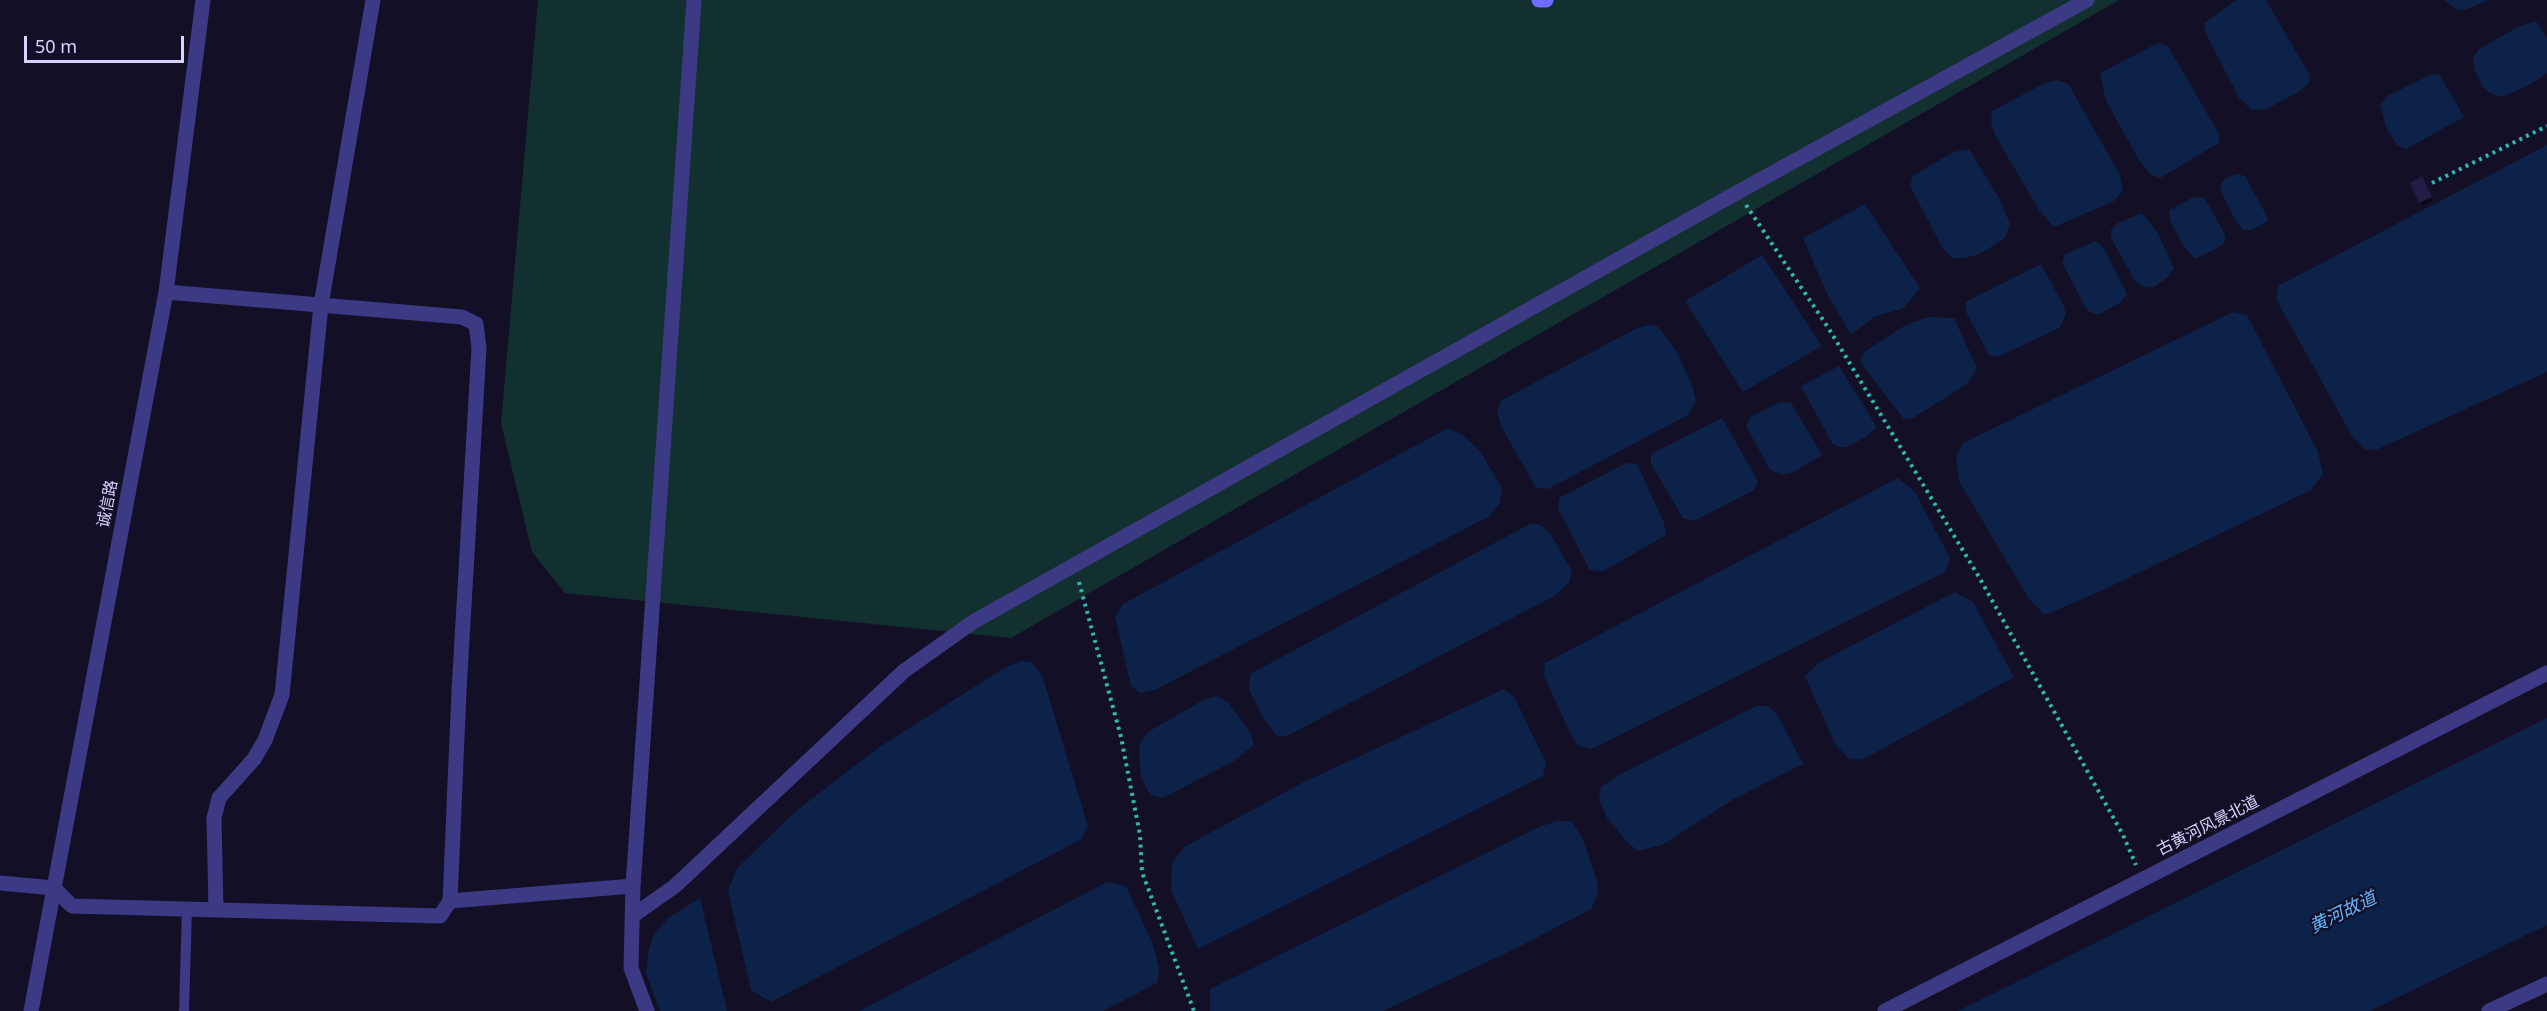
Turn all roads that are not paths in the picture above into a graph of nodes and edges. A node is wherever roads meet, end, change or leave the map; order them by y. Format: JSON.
{"nodes":[{"id":1,"x":203,"y":0,"type":"edge"},
{"id":2,"x":374,"y":0,"type":"edge"},
{"id":3,"x":694,"y":0,"type":"edge"},
{"id":4,"x":1539,"y":0,"type":"edge"},
{"id":5,"x":1546,"y":0,"type":"edge"},
{"id":6,"x":2087,"y":0,"type":"edge"},
{"id":7,"x":165,"y":292,"type":"junction"},
{"id":8,"x":321,"y":305,"type":"junction"},
{"id":9,"x":2547,"y":673,"type":"edge"},
{"id":10,"x":0,"y":883,"type":"edge"},
{"id":11,"x":633,"y":886,"type":"junction"},
{"id":12,"x":54,"y":888,"type":"junction"},
{"id":13,"x":450,"y":901,"type":"junction"},
{"id":14,"x":187,"y":908,"type":"junction"},
{"id":15,"x":216,"y":909,"type":"junction"},
{"id":16,"x":634,"y":915,"type":"junction"},
{"id":17,"x":2547,"y":984,"type":"edge"},
{"id":18,"x":31,"y":1011,"type":"edge"},
{"id":19,"x":184,"y":1011,"type":"edge"},
{"id":20,"x":647,"y":1011,"type":"edge"},
{"id":21,"x":1885,"y":1011,"type":"edge"},
{"id":22,"x":2488,"y":1011,"type":"edge"}],
"edges":[{"from":1,"to":7,"type":"street","name":"诚信路"},
{"from":2,"to":8,"type":"street"},
{"from":3,"to":11,"type":"street"},
{"from":4,"to":5,"type":"main road"},
{"from":6,"to":16,"type":"street"},
{"from":7,"to":8,"type":"street"},
{"from":7,"to":12,"type":"street","name":"诚信路"},
{"from":8,"to":13,"type":"street"},
{"from":8,"to":15,"type":"street"},
{"from":9,"to":21,"type":"street","name":"古黄河风景北道"},
{"from":10,"to":12,"type":"street"},
{"from":11,"to":13,"type":"street"},
{"from":11,"to":16,"type":"street"},
{"from":12,"to":14,"type":"street"},
{"from":12,"to":18,"type":"street","name":"诚信路"},
{"from":13,"to":15,"type":"street"},
{"from":14,"to":15,"type":"street"},
{"from":14,"to":19,"type":"lane"},
{"from":16,"to":20,"type":"street"},
{"from":17,"to":22,"type":"street"}]}
